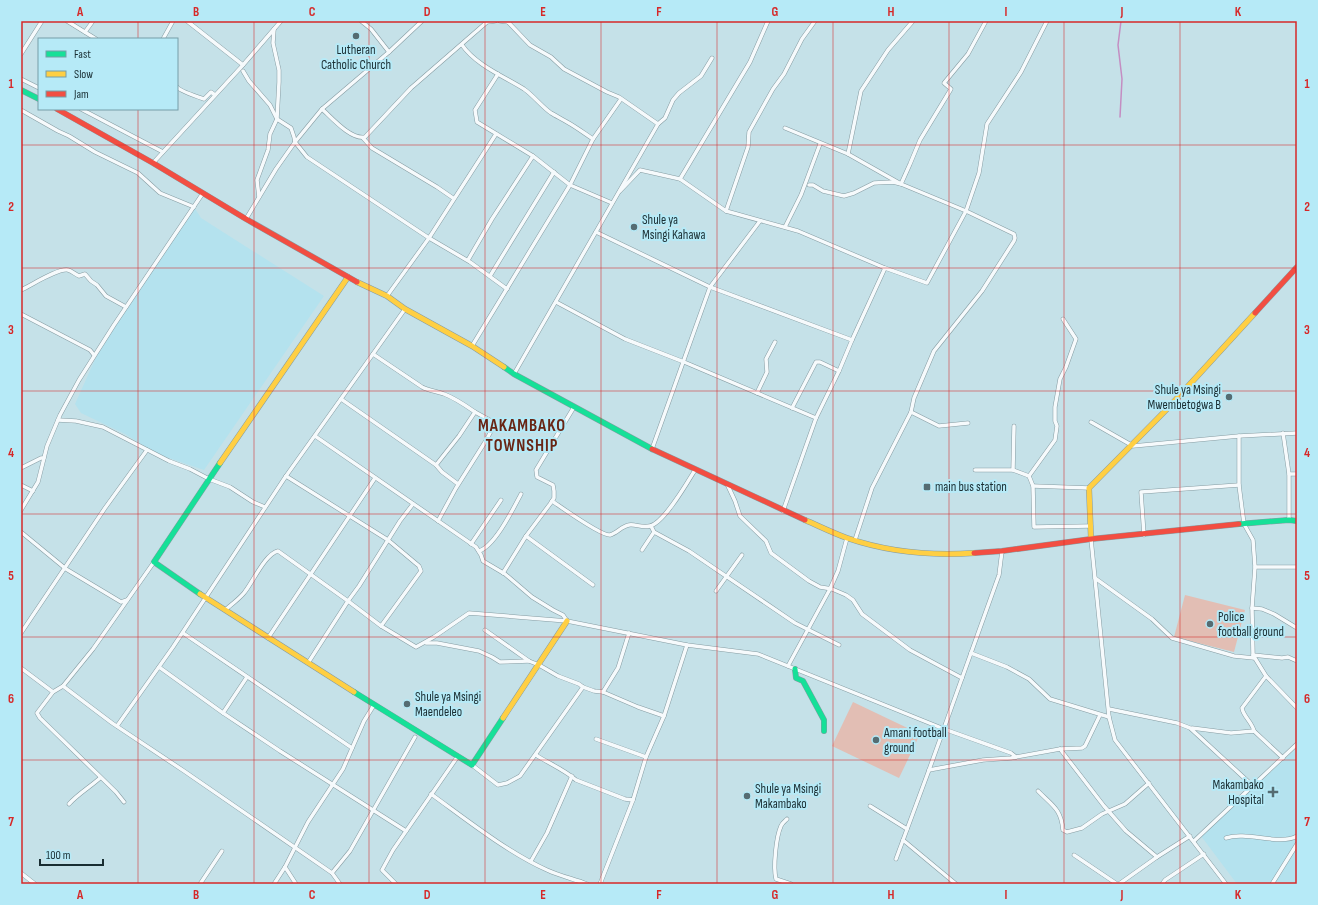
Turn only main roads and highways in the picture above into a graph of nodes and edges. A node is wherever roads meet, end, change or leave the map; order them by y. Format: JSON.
{"nodes":[{"id":1,"x":21,"y":90,"type":"edge"},
{"id":2,"x":38,"y":98,"type":"edge"},
{"id":3,"x":59,"y":110,"type":"edge"},
{"id":4,"x":1297,"y":268,"type":"edge"},
{"id":5,"x":348,"y":277,"type":"junction"},
{"id":6,"x":1297,"y":521,"type":"edge"},
{"id":7,"x":1091,"y":539,"type":"junction"},
{"id":8,"x":567,"y":621,"type":"road end"},
{"id":9,"x":795,"y":669,"type":"road end"},
{"id":10,"x":824,"y":731,"type":"dead end"}],
"edges":[{"from":1,"to":2,"type":"main road"},
{"from":3,"to":5,"type":"main road"},
{"from":4,"to":7,"type":"main road"},
{"from":5,"to":7,"type":"main road"},
{"from":5,"to":8,"type":"main road"},
{"from":6,"to":7,"type":"main road"},
{"from":9,"to":10,"type":"main road"}]}
